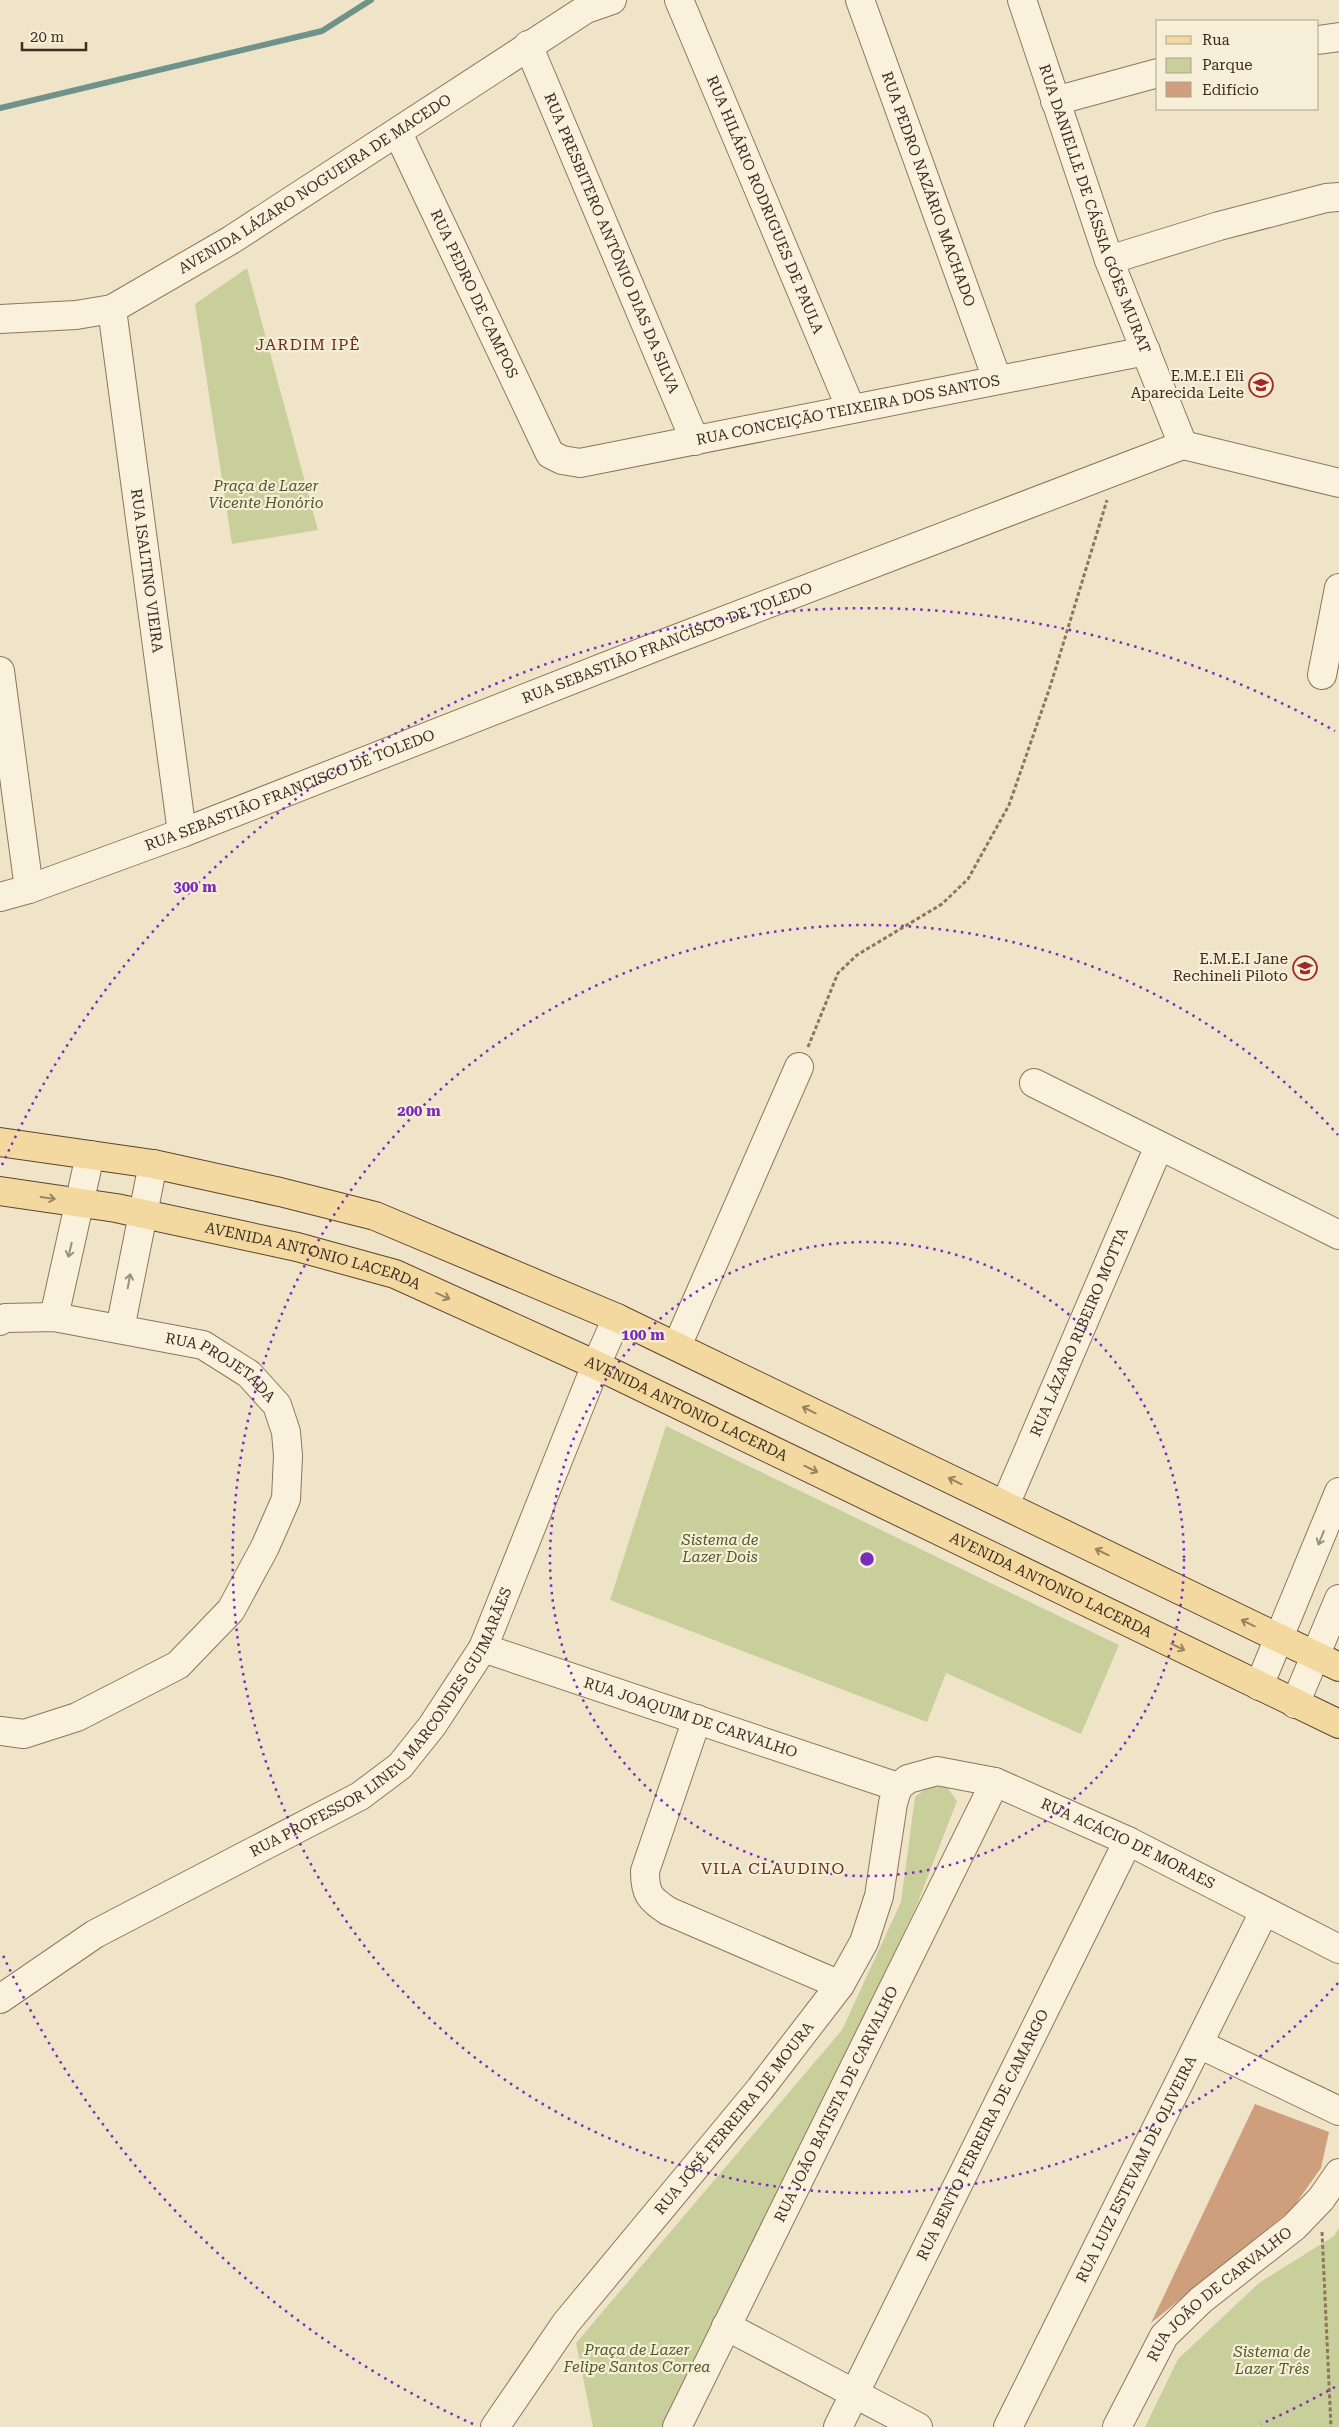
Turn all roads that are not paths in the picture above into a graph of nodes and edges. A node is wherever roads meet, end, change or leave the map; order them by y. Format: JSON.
{"nodes":[{"id":1,"x":612,"y":0,"type":"edge"},
{"id":2,"x":679,"y":0,"type":"edge"},
{"id":3,"x":860,"y":0,"type":"edge"},
{"id":4,"x":1022,"y":0,"type":"edge"},
{"id":5,"x":1339,"y":37,"type":"edge"},
{"id":6,"x":1319,"y":40,"type":"edge"},
{"id":7,"x":528,"y":45,"type":"junction"},
{"id":8,"x":1156,"y":74,"type":"edge"},
{"id":9,"x":1056,"y":101,"type":"junction"},
{"id":10,"x":398,"y":133,"type":"junction"},
{"id":11,"x":1339,"y":197,"type":"edge"},
{"id":12,"x":1109,"y":260,"type":"junction"},
{"id":13,"x":112,"y":308,"type":"junction"},
{"id":14,"x":0,"y":319,"type":"edge"},
{"id":15,"x":1146,"y":351,"type":"junction"},
{"id":16,"x":997,"y":379,"type":"junction"},
{"id":17,"x":851,"y":409,"type":"junction"},
{"id":18,"x":695,"y":440,"type":"junction"},
{"id":19,"x":1183,"y":445,"type":"junction"},
{"id":20,"x":550,"y":454,"type":"joint"},
{"id":21,"x":1339,"y":483,"type":"edge"},
{"id":22,"x":1339,"y":588,"type":"edge"},
{"id":23,"x":0,"y":671,"type":"edge"},
{"id":24,"x":1322,"y":675,"type":"dead end"},
{"id":25,"x":182,"y":833,"type":"junction"},
{"id":26,"x":29,"y":889,"type":"junction"},
{"id":27,"x":0,"y":897,"type":"edge"},
{"id":28,"x":799,"y":1067,"type":"road end"},
{"id":29,"x":1034,"y":1083,"type":"dead end"},
{"id":30,"x":0,"y":1142,"type":"edge"},
{"id":31,"x":90,"y":1155,"type":"junction"},
{"id":32,"x":1153,"y":1160,"type":"dead end"},
{"id":33,"x":153,"y":1164,"type":"junction"},
{"id":34,"x":0,"y":1191,"type":"edge"},
{"id":35,"x":80,"y":1202,"type":"junction"},
{"id":36,"x":143,"y":1214,"type":"junction"},
{"id":37,"x":1339,"y":1235,"type":"edge"},
{"id":38,"x":54,"y":1317,"type":"junction"},
{"id":39,"x":617,"y":1318,"type":"junction"},
{"id":40,"x":0,"y":1322,"type":"edge"},
{"id":41,"x":120,"y":1329,"type":"junction"},
{"id":42,"x":676,"y":1346,"type":"junction"},
{"id":43,"x":596,"y":1365,"type":"junction"},
{"id":44,"x":1339,"y":1492,"type":"edge"},
{"id":45,"x":1005,"y":1505,"type":"junction"},
{"id":46,"x":1339,"y":1599,"type":"edge"},
{"id":47,"x":1280,"y":1638,"type":"junction"},
{"id":48,"x":483,"y":1648,"type":"junction"},
{"id":49,"x":1328,"y":1661,"type":"edge"},
{"id":50,"x":1259,"y":1686,"type":"junction"},
{"id":51,"x":1295,"y":1704,"type":"junction"},
{"id":52,"x":696,"y":1719,"type":"junction"},
{"id":53,"x":1339,"y":1724,"type":"edge"},
{"id":54,"x":0,"y":1731,"type":"edge"},
{"id":55,"x":995,"y":1782,"type":"junction"},
{"id":56,"x":903,"y":1783,"type":"junction"},
{"id":57,"x":1128,"y":1841,"type":"junction"},
{"id":58,"x":1264,"y":1912,"type":"junction"},
{"id":59,"x":1339,"y":1949,"type":"edge"},
{"id":60,"x":840,"y":1985,"type":"junction"},
{"id":61,"x":0,"y":1999,"type":"edge"},
{"id":62,"x":1199,"y":2044,"type":"junction"},
{"id":63,"x":1339,"y":2111,"type":"edge"},
{"id":64,"x":1339,"y":2173,"type":"edge"},
{"id":65,"x":726,"y":2326,"type":"junction"},
{"id":66,"x":855,"y":2392,"type":"junction"},
{"id":67,"x":496,"y":2427,"type":"edge"},
{"id":68,"x":677,"y":2427,"type":"edge"},
{"id":69,"x":838,"y":2427,"type":"edge"},
{"id":70,"x":918,"y":2427,"type":"edge"},
{"id":71,"x":1008,"y":2427,"type":"edge"},
{"id":72,"x":1117,"y":2427,"type":"edge"}],
"edges":[{"from":1,"to":7,"type":"street","name":"AVENIDA LÁZARO NOGUEIRA DE MACEDO"},
{"from":2,"to":17,"type":"street","name":"RUA HILÁRIO RODRIGUES DE PAULA"},
{"from":3,"to":16,"type":"street","name":"RUA PEDRO NAZÁRIO MACHADO"},
{"from":4,"to":9,"type":"street","name":"RUA DANIELLE DE CÁSSIA GÓES MURAT"},
{"from":5,"to":6,"type":"street"},
{"from":7,"to":10,"type":"street","name":"AVENIDA LÁZARO NOGUEIRA DE MACEDO"},
{"from":7,"to":18,"type":"street","name":"RUA PRESBITERO ANTÔNIO DIAS DA SILVA"},
{"from":8,"to":9,"type":"street"},
{"from":9,"to":12,"type":"street","name":"RUA DANIELLE DE CÁSSIA GÓES MURAT"},
{"from":10,"to":13,"type":"street","name":"AVENIDA LÁZARO NOGUEIRA DE MACEDO"},
{"from":10,"to":20,"type":"street","name":"RUA PEDRO DE CAMPOS"},
{"from":11,"to":12,"type":"street"},
{"from":12,"to":15,"type":"street","name":"RUA DANIELLE DE CÁSSIA GÓES MURAT"},
{"from":13,"to":14,"type":"street","name":"AVENIDA LÁZARO NOGUEIRA DE MACEDO"},
{"from":13,"to":25,"type":"street","name":"RUA ISALTINO VIEIRA"},
{"from":15,"to":16,"type":"street","name":"RUA CONCEIÇÃO TEIXEIRA DOS SANTOS"},
{"from":15,"to":19,"type":"street","name":"RUA DANIELLE DE CÁSSIA GÓES MURAT"},
{"from":16,"to":17,"type":"street","name":"RUA CONCEIÇÃO TEIXEIRA DOS SANTOS"},
{"from":17,"to":18,"type":"street","name":"RUA CONCEIÇÃO TEIXEIRA DOS SANTOS"},
{"from":18,"to":20,"type":"street","name":"RUA CONCEIÇÃO TEIXEIRA DOS SANTOS"},
{"from":19,"to":21,"type":"street"},
{"from":19,"to":25,"type":"street","name":"RUA SEBASTIÃO FRANCISCO DE TOLEDO"},
{"from":22,"to":24,"type":"street"},
{"from":23,"to":26,"type":"street"},
{"from":25,"to":26,"type":"street","name":"RUA SEBASTIÃO FRANCISCO DE TOLEDO"},
{"from":26,"to":27,"type":"street","name":"RUA SEBASTIÃO FRANCISCO DE TOLEDO"},
{"from":28,"to":42,"type":"street"},
{"from":29,"to":37,"type":"street"},
{"from":30,"to":31,"type":"main road"},
{"from":31,"to":33,"type":"main road"},
{"from":31,"to":35,"type":"street"},
{"from":32,"to":45,"type":"street","name":"RUA LÁZARO RIBEIRO MOTTA"},
{"from":33,"to":36,"type":"street"},
{"from":33,"to":39,"type":"main road"},
{"from":34,"to":35,"type":"main road","name":"AVENIDA ANTONIO LACERDA","one_way":true},
{"from":35,"to":36,"type":"main road","name":"AVENIDA ANTONIO LACERDA"},
{"from":35,"to":38,"type":"street","one_way":true},
{"from":41,"to":36,"type":"street","one_way":true},
{"from":36,"to":43,"type":"main road","name":"AVENIDA ANTONIO LACERDA","one_way":true},
{"from":38,"to":40,"type":"street","name":"RUA PROJETADA"},
{"from":38,"to":41,"type":"street","name":"RUA PROJETADA"},
{"from":39,"to":42,"type":"main road"},
{"from":39,"to":43,"type":"street","name":"RUA PROFESSOR LINEU MARCONDES GUIMARÃES"},
{"from":41,"to":54,"type":"street","name":"RUA PROJETADA"},
{"from":45,"to":42,"type":"main road","one_way":true},
{"from":43,"to":48,"type":"street","name":"RUA PROFESSOR LINEU MARCONDES GUIMARÃES"},
{"from":43,"to":50,"type":"main road","name":"AVENIDA ANTONIO LACERDA","one_way":true},
{"from":44,"to":47,"type":"street","one_way":true},
{"from":47,"to":45,"type":"main road","one_way":true},
{"from":46,"to":49,"type":"street"},
{"from":47,"to":49,"type":"main road"},
{"from":47,"to":50,"type":"street"},
{"from":48,"to":52,"type":"street","name":"RUA JOAQUIM DE CARVALHO"},
{"from":48,"to":61,"type":"street","name":"RUA PROFESSOR LINEU MARCONDES GUIMARÃES"},
{"from":49,"to":51,"type":"street"},
{"from":50,"to":51,"type":"main road","name":"AVENIDA ANTONIO LACERDA"},
{"from":51,"to":53,"type":"main road","name":"AVENIDA ANTONIO LACERDA"},
{"from":52,"to":56,"type":"street","name":"RUA JOAQUIM DE CARVALHO"},
{"from":52,"to":60,"type":"street"},
{"from":55,"to":56,"type":"street","name":"RUA ACÁCIO DE MORAES"},
{"from":55,"to":57,"type":"street","name":"RUA ACÁCIO DE MORAES"},
{"from":55,"to":65,"type":"street","name":"RUA JOÃO BATISTA DE CARVALHO"},
{"from":56,"to":60,"type":"street","name":"RUA JOSÉ FERREIRA DE MOURA"},
{"from":57,"to":58,"type":"street","name":"RUA ACÁCIO DE MORAES"},
{"from":57,"to":66,"type":"street","name":"RUA BENTO FERREIRA DE CAMARGO"},
{"from":58,"to":59,"type":"street","name":"RUA ACÁCIO DE MORAES"},
{"from":58,"to":62,"type":"street","name":"RUA LUIZ ESTEVAM DE OLIVEIRA"},
{"from":60,"to":67,"type":"street","name":"RUA JOSÉ FERREIRA DE MOURA"},
{"from":62,"to":63,"type":"street"},
{"from":62,"to":71,"type":"street","name":"RUA LUIZ ESTEVAM DE OLIVEIRA"},
{"from":64,"to":72,"type":"street","name":"RUA JOÃO DE CARVALHO"},
{"from":65,"to":66,"type":"street"},
{"from":65,"to":68,"type":"street","name":"RUA JOÃO BATISTA DE CARVALHO"},
{"from":66,"to":69,"type":"street","name":"RUA BENTO FERREIRA DE CAMARGO"},
{"from":66,"to":70,"type":"street"}]}
